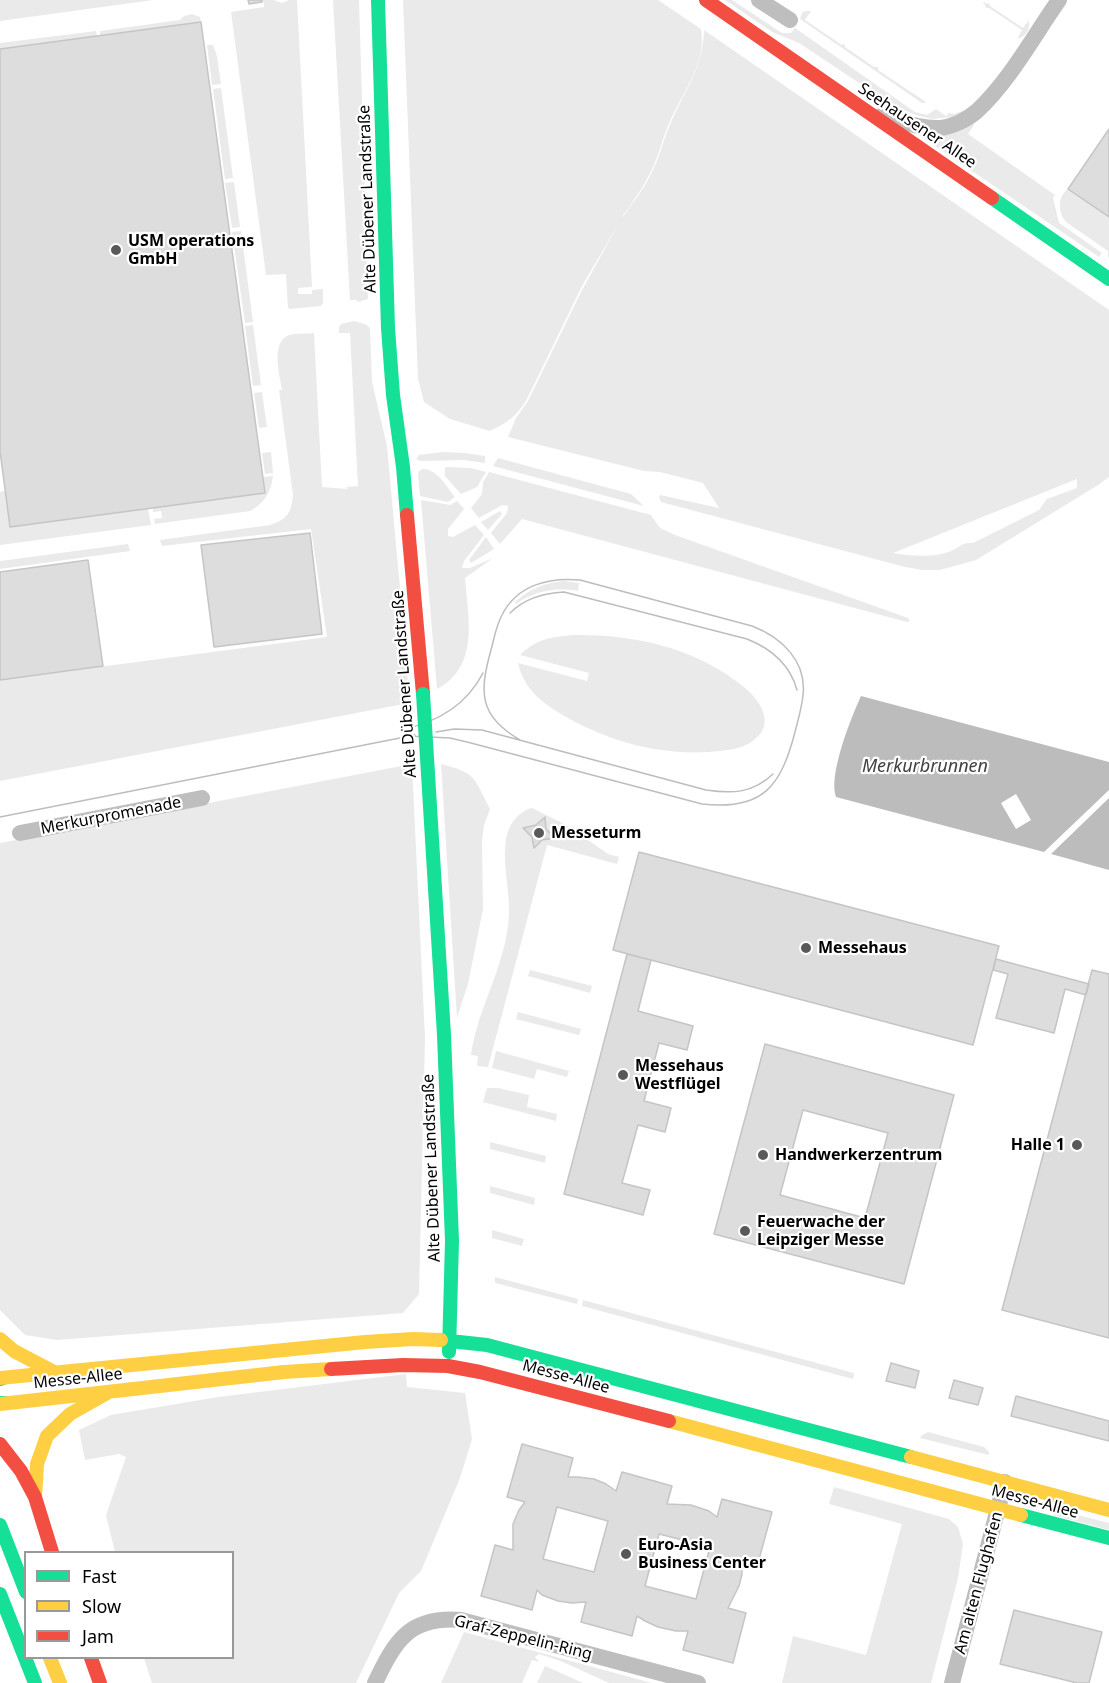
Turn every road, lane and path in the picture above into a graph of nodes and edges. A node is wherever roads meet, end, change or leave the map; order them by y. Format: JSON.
{"nodes":[{"id":1,"x":378,"y":0,"type":"edge"},
{"id":2,"x":706,"y":0,"type":"edge"},
{"id":3,"x":759,"y":0,"type":"edge"},
{"id":4,"x":1059,"y":0,"type":"edge"},
{"id":5,"x":790,"y":20,"type":"dead end"},
{"id":6,"x":868,"y":113,"type":"junction"},
{"id":7,"x":1109,"y":279,"type":"edge"},
{"id":8,"x":202,"y":798,"type":"dead end"},
{"id":9,"x":20,"y":833,"type":"dead end"},
{"id":10,"x":0,"y":1339,"type":"edge"},
{"id":11,"x":450,"y":1339,"type":"junction"},
{"id":12,"x":448,"y":1366,"type":"junction"},
{"id":13,"x":54,"y":1371,"type":"junction"},
{"id":14,"x":1,"y":1378,"type":"edge"},
{"id":15,"x":109,"y":1392,"type":"junction"},
{"id":16,"x":2,"y":1404,"type":"edge"},
{"id":17,"x":0,"y":1444,"type":"edge"},
{"id":18,"x":1005,"y":1482,"type":"junction"},
{"id":19,"x":35,"y":1497,"type":"junction"},
{"id":20,"x":998,"y":1509,"type":"junction"},
{"id":21,"x":1109,"y":1510,"type":"edge"},
{"id":22,"x":0,"y":1526,"type":"edge"},
{"id":23,"x":1109,"y":1539,"type":"edge"},
{"id":24,"x":52,"y":1551,"type":"edge"},
{"id":25,"x":24,"y":1587,"type":"edge"},
{"id":26,"x":0,"y":1594,"type":"edge"},
{"id":27,"x":24,"y":1655,"type":"edge"},
{"id":28,"x":26,"y":1659,"type":"edge"},
{"id":29,"x":50,"y":1659,"type":"edge"},
{"id":30,"x":91,"y":1659,"type":"edge"},
{"id":31,"x":35,"y":1683,"type":"edge"},
{"id":32,"x":60,"y":1683,"type":"edge"},
{"id":33,"x":100,"y":1683,"type":"edge"},
{"id":34,"x":375,"y":1683,"type":"edge"},
{"id":35,"x":698,"y":1683,"type":"edge"},
{"id":36,"x":952,"y":1683,"type":"edge"}],
"edges":[{"from":1,"to":11,"type":"main road","name":"Alte Dübener Landstraße","bridge":true},
{"from":2,"to":6,"type":"main road","name":"Seehausener Allee"},
{"from":3,"to":5,"type":"street"},
{"from":4,"to":6,"type":"street"},
{"from":6,"to":7,"type":"main road","name":"Seehausener Allee"},
{"from":8,"to":9,"type":"street","name":"Merkurpromenade"},
{"from":10,"to":13,"type":"main road"},
{"from":11,"to":12,"type":"main road","name":"Alte Dübener Landstraße"},
{"from":11,"to":13,"type":"main road","name":"Messe-Allee"},
{"from":11,"to":18,"type":"main road","name":"Messe-Allee"},
{"from":12,"to":15,"type":"main road","name":"Messe-Allee"},
{"from":12,"to":20,"type":"main road","name":"Messe-Allee"},
{"from":13,"to":14,"type":"main road","name":"Messe-Allee"},
{"from":15,"to":16,"type":"main road","name":"Messe-Allee"},
{"from":15,"to":19,"type":"main road"},
{"from":17,"to":19,"type":"main road"},
{"from":18,"to":20,"type":"street","name":"Am alten Flughafen"},
{"from":18,"to":21,"type":"main road","name":"Messe-Allee"},
{"from":19,"to":24,"type":"main road"},
{"from":20,"to":23,"type":"main road","name":"Messe-Allee"},
{"from":20,"to":36,"type":"street","name":"Am alten Flughafen"},
{"from":22,"to":25,"type":"main road"},
{"from":26,"to":27,"type":"main road"},
{"from":28,"to":31,"type":"main road"},
{"from":29,"to":32,"type":"main road"},
{"from":30,"to":33,"type":"main road"},
{"from":34,"to":35,"type":"street","name":"Graf-Zeppelin-Ring"}]}
